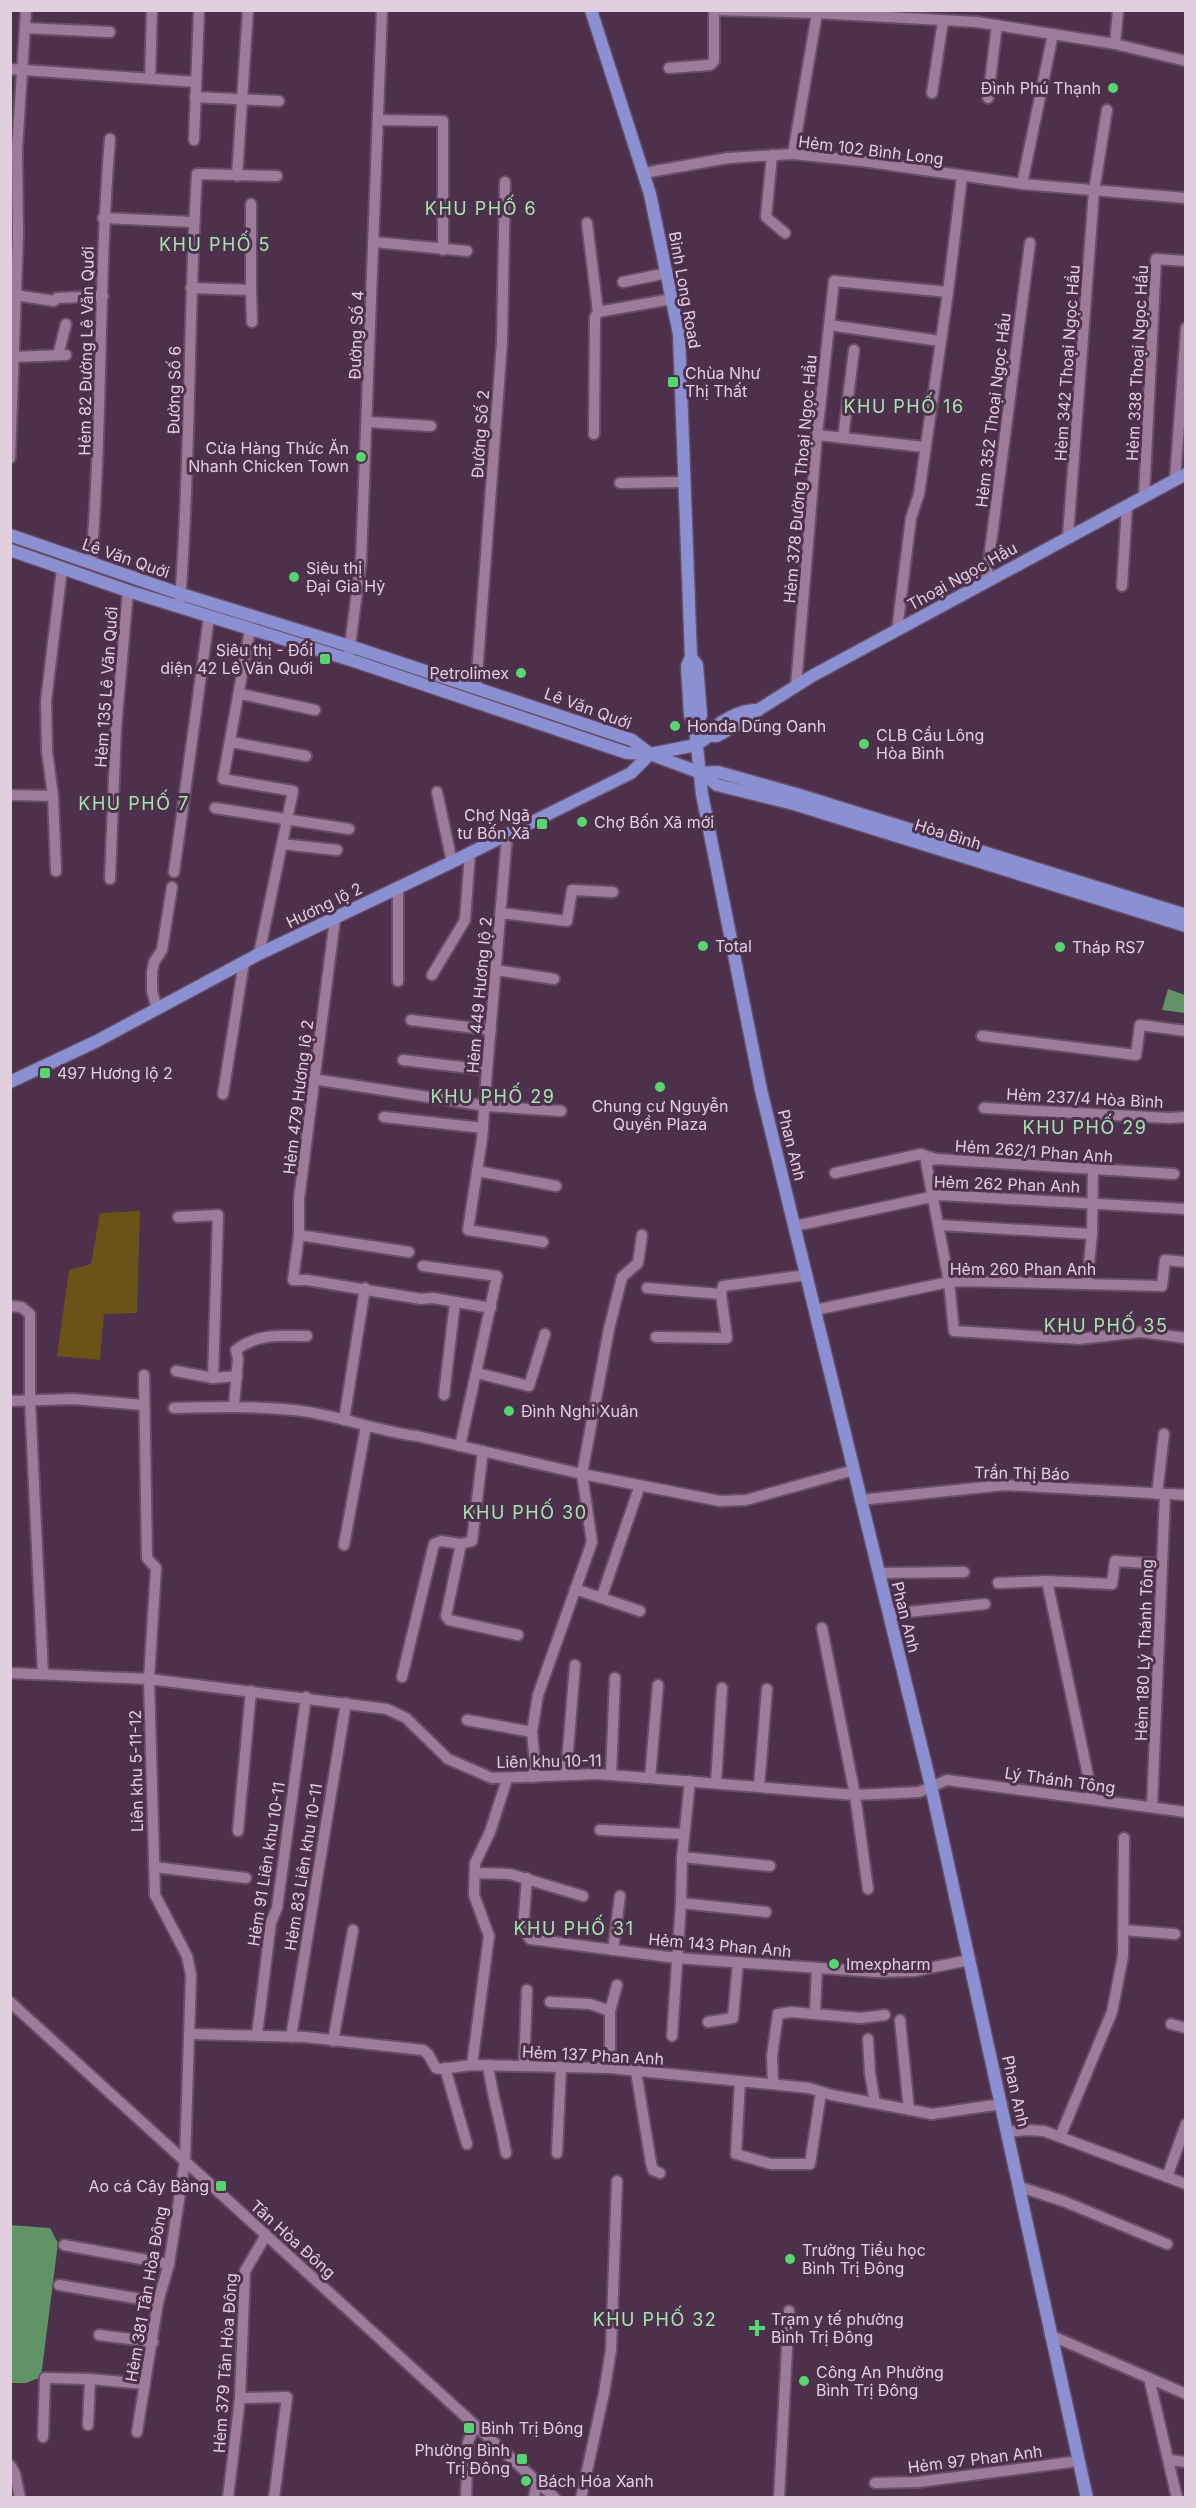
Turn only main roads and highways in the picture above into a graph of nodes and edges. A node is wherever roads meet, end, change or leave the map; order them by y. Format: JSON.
{"nodes":[{"id":1,"x":591,"y":10,"type":"edge"},
{"id":2,"x":1180,"y":477,"type":"edge"},
{"id":3,"x":10,"y":535,"type":"edge"},
{"id":4,"x":10,"y":550,"type":"edge"},
{"id":5,"x":696,"y":745,"type":"junction"},
{"id":6,"x":650,"y":754,"type":"junction"},
{"id":7,"x":701,"y":773,"type":"junction"},
{"id":8,"x":1055,"y":880,"type":"junction"},
{"id":9,"x":1185,"y":915,"type":"edge"},
{"id":10,"x":1185,"y":926,"type":"edge"},
{"id":11,"x":10,"y":1082,"type":"edge"},
{"id":12,"x":1087,"y":2498,"type":"edge"}],
"edges":[{"from":1,"to":5,"type":"main road","name":"Binh Long Road"},
{"from":2,"to":5,"type":"main road","name":"Thoại Ngọc Hầu"},
{"from":3,"to":6,"type":"main road","name":"Lê Văn Quới"},
{"from":4,"to":6,"type":"main road","name":"Lê Văn Quới"},
{"from":5,"to":6,"type":"main road","name":"Thoại Ngọc Hầu"},
{"from":5,"to":7,"type":"main road","name":"Phan Anh"},
{"from":6,"to":7,"type":"main road","name":"Hòa Bình"},
{"from":6,"to":11,"type":"main road","name":"Hương lộ 2"},
{"from":7,"to":8,"type":"main road","name":"Hòa Bình"},
{"from":7,"to":12,"type":"main road","name":"Phan Anh"},
{"from":8,"to":9,"type":"main road","name":"Hòa Bình"},
{"from":8,"to":10,"type":"main road","name":"Hòa Bình"}]}
